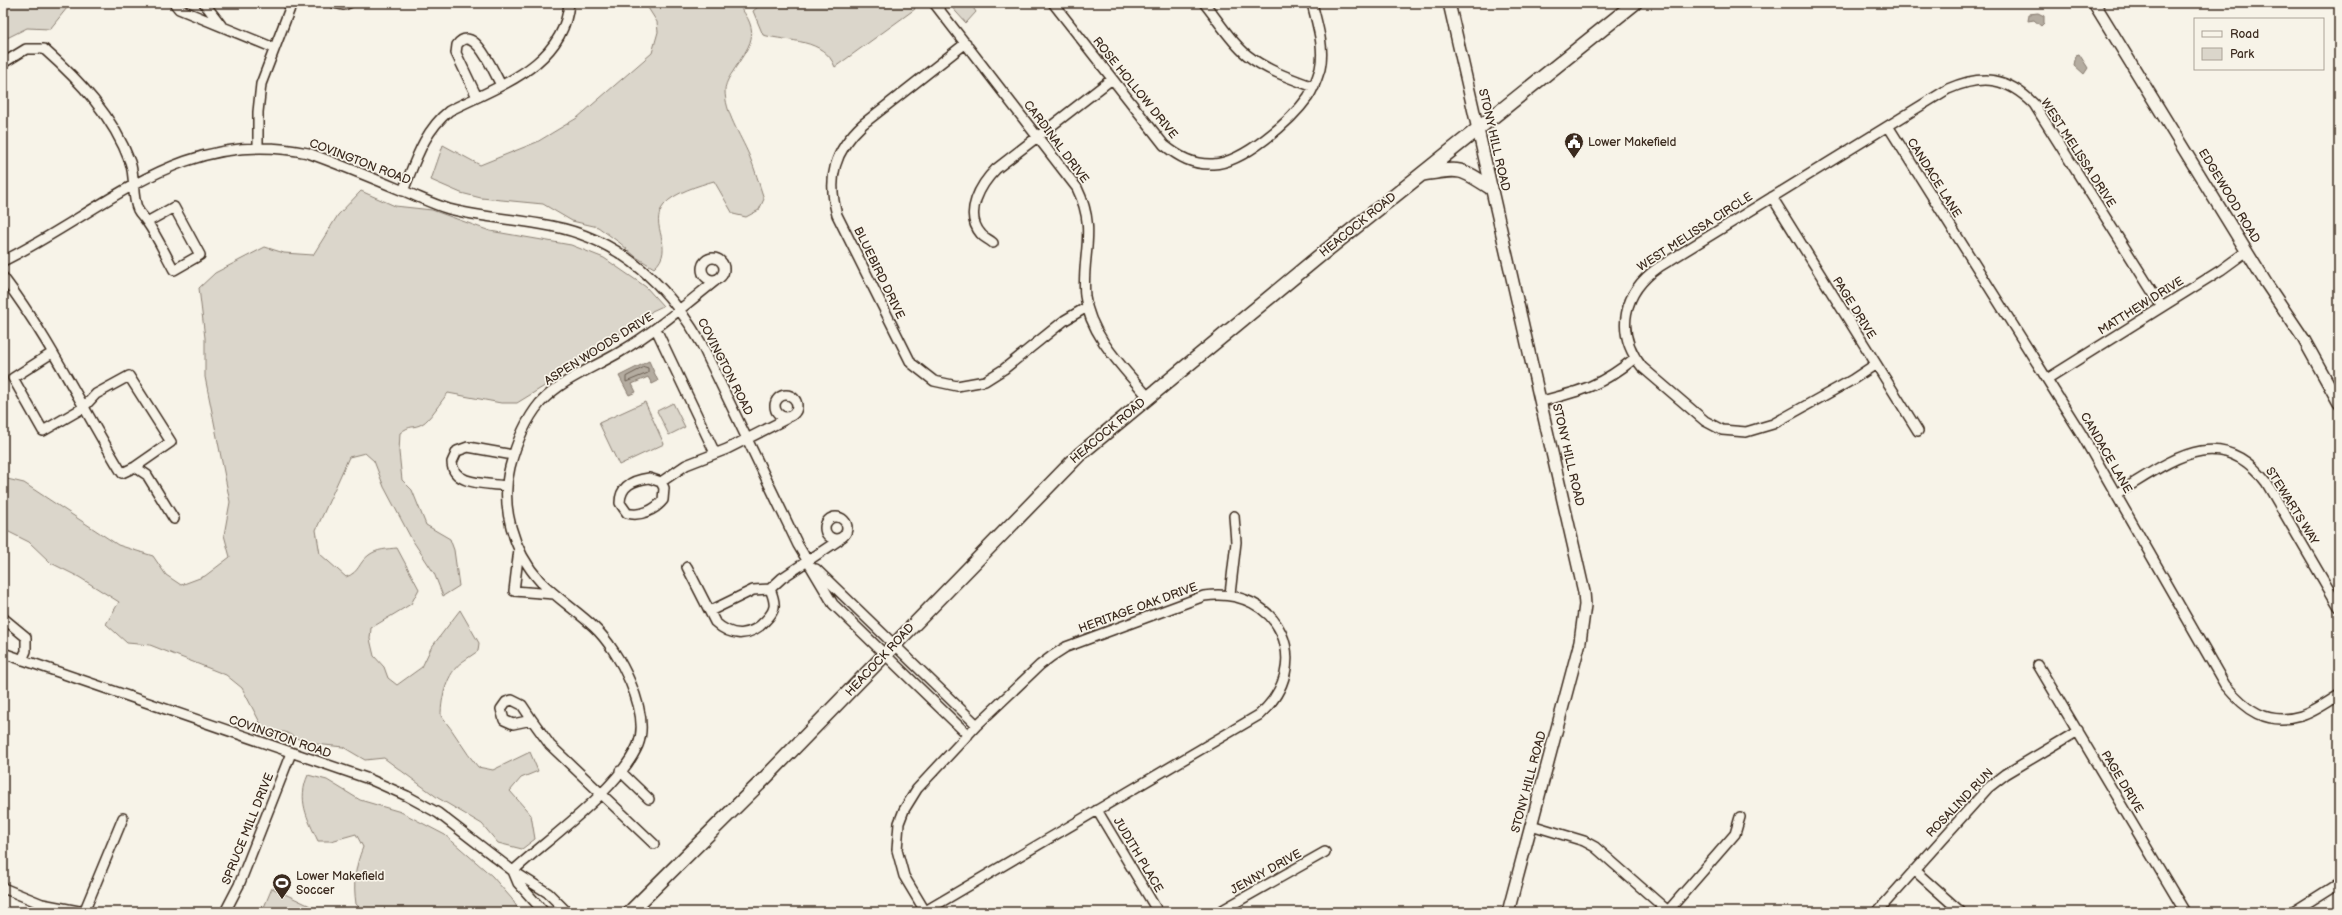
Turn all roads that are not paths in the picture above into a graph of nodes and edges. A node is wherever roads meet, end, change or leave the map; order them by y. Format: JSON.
{"nodes":[{"id":1,"x":174,"y":3,"type":"edge"},
{"id":2,"x":204,"y":3,"type":"edge"},
{"id":3,"x":292,"y":3,"type":"edge"},
{"id":4,"x":334,"y":3,"type":"edge"},
{"id":5,"x":348,"y":3,"type":"edge"},
{"id":6,"x":569,"y":3,"type":"edge"},
{"id":7,"x":934,"y":3,"type":"edge"},
{"id":8,"x":1053,"y":3,"type":"edge"},
{"id":9,"x":1204,"y":3,"type":"edge"},
{"id":10,"x":1312,"y":3,"type":"edge"},
{"id":11,"x":1450,"y":3,"type":"edge"},
{"id":12,"x":1635,"y":3,"type":"edge"},
{"id":13,"x":2094,"y":3,"type":"edge"},
{"id":14,"x":222,"y":26,"type":"junction"},
{"id":15,"x":966,"y":43,"type":"junction"},
{"id":16,"x":274,"y":48,"type":"junction"},
{"id":17,"x":3,"y":63,"type":"edge"},
{"id":18,"x":1112,"y":79,"type":"junction"},
{"id":19,"x":501,"y":85,"type":"junction"},
{"id":20,"x":1314,"y":87,"type":"junction"},
{"id":21,"x":477,"y":97,"type":"junction"},
{"id":22,"x":1888,"y":126,"type":"junction"},
{"id":23,"x":1478,"y":131,"type":"junction"},
{"id":24,"x":1038,"y":138,"type":"junction"},
{"id":25,"x":258,"y":147,"type":"junction"},
{"id":26,"x":1422,"y":174,"type":"junction"},
{"id":27,"x":135,"y":184,"type":"junction"},
{"id":28,"x":1491,"y":188,"type":"junction"},
{"id":29,"x":403,"y":191,"type":"junction"},
{"id":30,"x":1772,"y":198,"type":"junction"},
{"id":31,"x":147,"y":222,"type":"junction"},
{"id":32,"x":993,"y":243,"type":"dead end"},
{"id":33,"x":2247,"y":251,"type":"junction"},
{"id":34,"x":3,"y":261,"type":"edge"},
{"id":35,"x":3,"y":276,"type":"edge"},
{"id":36,"x":715,"y":281,"type":"dead end"},
{"id":37,"x":1087,"y":307,"type":"junction"},
{"id":38,"x":2162,"y":307,"type":"junction"},
{"id":39,"x":680,"y":309,"type":"junction"},
{"id":40,"x":656,"y":328,"type":"junction"},
{"id":41,"x":52,"y":353,"type":"junction"},
{"id":42,"x":1635,"y":358,"type":"junction"},
{"id":43,"x":1876,"y":364,"type":"junction"},
{"id":44,"x":2047,"y":379,"type":"junction"},
{"id":45,"x":1149,"y":398,"type":"junction"},
{"id":46,"x":1542,"y":401,"type":"junction"},
{"id":47,"x":2339,"y":403,"type":"edge"},
{"id":48,"x":83,"y":408,"type":"junction"},
{"id":49,"x":786,"y":419,"type":"dead end"},
{"id":50,"x":1918,"y":430,"type":"dead end"},
{"id":51,"x":746,"y":437,"type":"junction"},
{"id":52,"x":715,"y":453,"type":"junction"},
{"id":53,"x":513,"y":455,"type":"junction"},
{"id":54,"x":135,"y":467,"type":"junction"},
{"id":55,"x":661,"y":482,"type":"junction"},
{"id":56,"x":507,"y":486,"type":"junction"},
{"id":57,"x":2116,"y":494,"type":"junction"},
{"id":58,"x":1234,"y":516,"type":"dead end"},
{"id":59,"x":174,"y":519,"type":"dead end"},
{"id":60,"x":839,"y":540,"type":"dead end"},
{"id":61,"x":519,"y":549,"type":"junction"},
{"id":62,"x":807,"y":560,"type":"junction"},
{"id":63,"x":687,"y":567,"type":"dead end"},
{"id":64,"x":770,"y":589,"type":"junction"},
{"id":65,"x":554,"y":594,"type":"junction"},
{"id":66,"x":1230,"y":594,"type":"junction"},
{"id":67,"x":2339,"y":607,"type":"edge"},
{"id":68,"x":710,"y":611,"type":"junction"},
{"id":69,"x":3,"y":618,"type":"edge"},
{"id":70,"x":894,"y":644,"type":"junction"},
{"id":71,"x":3,"y":654,"type":"edge"},
{"id":72,"x":885,"y":656,"type":"junction"},
{"id":73,"x":22,"y":660,"type":"junction"},
{"id":74,"x":2038,"y":664,"type":"dead end"},
{"id":75,"x":2339,"y":695,"type":"edge"},
{"id":76,"x":532,"y":720,"type":"dead end"},
{"id":77,"x":977,"y":725,"type":"junction"},
{"id":78,"x":2078,"y":731,"type":"junction"},
{"id":79,"x":968,"y":735,"type":"junction"},
{"id":80,"x":291,"y":753,"type":"junction"},
{"id":81,"x":620,"y":771,"type":"junction"},
{"id":82,"x":601,"y":794,"type":"junction"},
{"id":83,"x":649,"y":799,"type":"dead end"},
{"id":84,"x":1097,"y":810,"type":"junction"},
{"id":85,"x":1740,"y":817,"type":"dead end"},
{"id":86,"x":123,"y":818,"type":"dead end"},
{"id":87,"x":1531,"y":825,"type":"junction"},
{"id":88,"x":654,"y":844,"type":"dead end"},
{"id":89,"x":1325,"y":852,"type":"dead end"},
{"id":90,"x":1914,"y":870,"type":"junction"},
{"id":91,"x":513,"y":871,"type":"junction"},
{"id":92,"x":2339,"y":883,"type":"edge"},
{"id":93,"x":3,"y":888,"type":"edge"},
{"id":94,"x":84,"y":912,"type":"edge"},
{"id":95,"x":225,"y":912,"type":"edge"},
{"id":96,"x":544,"y":912,"type":"edge"},
{"id":97,"x":567,"y":912,"type":"edge"},
{"id":98,"x":630,"y":912,"type":"edge"},
{"id":99,"x":924,"y":912,"type":"edge"},
{"id":100,"x":1158,"y":912,"type":"edge"},
{"id":101,"x":1219,"y":912,"type":"edge"},
{"id":102,"x":1508,"y":912,"type":"edge"},
{"id":103,"x":1668,"y":912,"type":"edge"},
{"id":104,"x":1877,"y":912,"type":"edge"},
{"id":105,"x":1961,"y":912,"type":"edge"},
{"id":106,"x":2185,"y":912,"type":"edge"},
{"id":107,"x":2293,"y":912,"type":"edge"}],
"edges":[{"from":1,"to":14,"type":"street"},
{"from":2,"to":14,"type":"street"},
{"from":3,"to":16,"type":"street"},
{"from":4,"to":5,"type":"street"},
{"from":6,"to":19,"type":"street"},
{"from":7,"to":15,"type":"street","name":"CARDINAL DRIVE"},
{"from":8,"to":18,"type":"street","name":"ROSE HOLLOW DRIVE"},
{"from":9,"to":20,"type":"street"},
{"from":10,"to":20,"type":"street","name":"ROSE HOLLOW DRIVE"},
{"from":11,"to":23,"type":"street","name":"STONY HILL ROAD"},
{"from":12,"to":23,"type":"main road","name":"HEACOCK ROAD"},
{"from":13,"to":33,"type":"street","name":"EDGEWOOD ROAD"},
{"from":14,"to":16,"type":"street"},
{"from":15,"to":24,"type":"street","name":"CARDINAL DRIVE"},
{"from":15,"to":37,"type":"street","name":"BLUEBIRD DRIVE"},
{"from":16,"to":25,"type":"street"},
{"from":17,"to":27,"type":"street"},
{"from":18,"to":20,"type":"street","name":"ROSE HOLLOW DRIVE"},
{"from":18,"to":24,"type":"street"},
{"from":19,"to":21,"type":"street"},
{"from":19,"to":21,"type":"street"},
{"from":21,"to":29,"type":"street"},
{"from":22,"to":30,"type":"street","name":"WEST MELISSA DRIVE"},
{"from":22,"to":38,"type":"street","name":"WEST MELISSA DRIVE"},
{"from":22,"to":44,"type":"street","name":"CANDACE LANE"},
{"from":23,"to":26,"type":"main road","name":"HEACOCK ROAD"},
{"from":23,"to":28,"type":"street","name":"STONY HILL ROAD"},
{"from":24,"to":32,"type":"street"},
{"from":24,"to":37,"type":"street","name":"CARDINAL DRIVE"},
{"from":25,"to":27,"type":"street","name":"COVINGTON ROAD"},
{"from":25,"to":29,"type":"street","name":"COVINGTON ROAD"},
{"from":26,"to":28,"type":"main road"},
{"from":26,"to":45,"type":"main road","name":"HEACOCK ROAD"},
{"from":27,"to":31,"type":"street"},
{"from":27,"to":34,"type":"street","name":"COVINGTON ROAD"},
{"from":28,"to":46,"type":"street","name":"STONY HILL ROAD"},
{"from":29,"to":39,"type":"street","name":"COVINGTON ROAD"},
{"from":30,"to":42,"type":"street","name":"WEST MELISSA CIRCLE"},
{"from":30,"to":43,"type":"street","name":"PAGE DRIVE"},
{"from":31,"to":31,"type":"street"},
{"from":33,"to":38,"type":"street","name":"MATTHEW DRIVE"},
{"from":33,"to":47,"type":"street","name":"EDGEWOOD ROAD"},
{"from":35,"to":41,"type":"street"},
{"from":36,"to":39,"type":"street"},
{"from":37,"to":45,"type":"street","name":"CARDINAL DRIVE"},
{"from":38,"to":44,"type":"street","name":"MATTHEW DRIVE"},
{"from":39,"to":40,"type":"street","name":"ASPEN WOODS DRIVE"},
{"from":39,"to":51,"type":"street","name":"COVINGTON ROAD"},
{"from":40,"to":52,"type":"street"},
{"from":40,"to":53,"type":"street","name":"ASPEN WOODS DRIVE"},
{"from":41,"to":48,"type":"street"},
{"from":41,"to":48,"type":"street"},
{"from":42,"to":43,"type":"street"},
{"from":42,"to":46,"type":"street"},
{"from":43,"to":50,"type":"street","name":"PAGE DRIVE"},
{"from":44,"to":57,"type":"street","name":"CANDACE LANE"},
{"from":45,"to":70,"type":"main road","name":"HEACOCK ROAD"},
{"from":46,"to":87,"type":"street","name":"STONY HILL ROAD"},
{"from":48,"to":54,"type":"street"},
{"from":48,"to":54,"type":"street"},
{"from":49,"to":51,"type":"street"},
{"from":51,"to":52,"type":"street"},
{"from":51,"to":62,"type":"street","name":"COVINGTON ROAD"},
{"from":52,"to":55,"type":"street"},
{"from":53,"to":56,"type":"street","name":"ASPEN WOODS DRIVE"},
{"from":53,"to":56,"type":"street"},
{"from":54,"to":59,"type":"street"},
{"from":55,"to":55,"type":"street"},
{"from":56,"to":61,"type":"street","name":"ASPEN WOODS DRIVE"},
{"from":57,"to":67,"type":"street","name":"STEWARTS WAY"},
{"from":57,"to":75,"type":"street","name":"CANDACE LANE"},
{"from":58,"to":66,"type":"street"},
{"from":60,"to":62,"type":"street"},
{"from":61,"to":65,"type":"street","name":"ASPEN WOODS DRIVE"},
{"from":61,"to":65,"type":"street","name":"ASPEN WOODS DRIVE"},
{"from":62,"to":64,"type":"street"},
{"from":62,"to":70,"type":"street","name":"COVINGTON ROAD"},
{"from":62,"to":72,"type":"street","name":"COVINGTON ROAD"},
{"from":63,"to":68,"type":"street"},
{"from":64,"to":68,"type":"street"},
{"from":64,"to":68,"type":"street"},
{"from":65,"to":81,"type":"street","name":"ASPEN WOODS DRIVE"},
{"from":66,"to":77,"type":"street","name":"HERITAGE OAK DRIVE"},
{"from":66,"to":84,"type":"street","name":"HERITAGE OAK DRIVE"},
{"from":69,"to":73,"type":"street"},
{"from":70,"to":72,"type":"main road","name":"HEACOCK ROAD"},
{"from":70,"to":77,"type":"street","name":"COVINGTON ROAD"},
{"from":71,"to":73,"type":"street","name":"COVINGTON ROAD"},
{"from":72,"to":79,"type":"street","name":"COVINGTON ROAD"},
{"from":72,"to":98,"type":"main road","name":"HEACOCK ROAD"},
{"from":73,"to":80,"type":"street","name":"COVINGTON ROAD"},
{"from":74,"to":78,"type":"street","name":"PAGE DRIVE"},
{"from":76,"to":82,"type":"street"},
{"from":77,"to":79,"type":"street","name":"HERITAGE OAK DRIVE"},
{"from":78,"to":90,"type":"street","name":"ROSALIND RUN"},
{"from":78,"to":106,"type":"street","name":"PAGE DRIVE"},
{"from":79,"to":99,"type":"street","name":"HERITAGE OAK DRIVE"},
{"from":80,"to":91,"type":"street","name":"COVINGTON ROAD"},
{"from":80,"to":95,"type":"street","name":"SPRUCE MILL DRIVE"},
{"from":81,"to":82,"type":"street","name":"ASPEN WOODS DRIVE"},
{"from":81,"to":83,"type":"street"},
{"from":82,"to":88,"type":"street"},
{"from":82,"to":91,"type":"street","name":"ASPEN WOODS DRIVE"},
{"from":84,"to":99,"type":"street","name":"HERITAGE OAK DRIVE"},
{"from":84,"to":100,"type":"street","name":"JUDITH PLACE"},
{"from":85,"to":103,"type":"street"},
{"from":86,"to":94,"type":"street"},
{"from":87,"to":102,"type":"street","name":"STONY HILL ROAD"},
{"from":87,"to":103,"type":"street"},
{"from":89,"to":101,"type":"street","name":"JENNY DRIVE"},
{"from":90,"to":104,"type":"street","name":"ROSALIND RUN"},
{"from":90,"to":105,"type":"street"},
{"from":91,"to":96,"type":"street","name":"COVINGTON ROAD"},
{"from":91,"to":97,"type":"street","name":"COVINGTON ROAD"},
{"from":92,"to":107,"type":"street"},
{"from":93,"to":94,"type":"street"}]}
